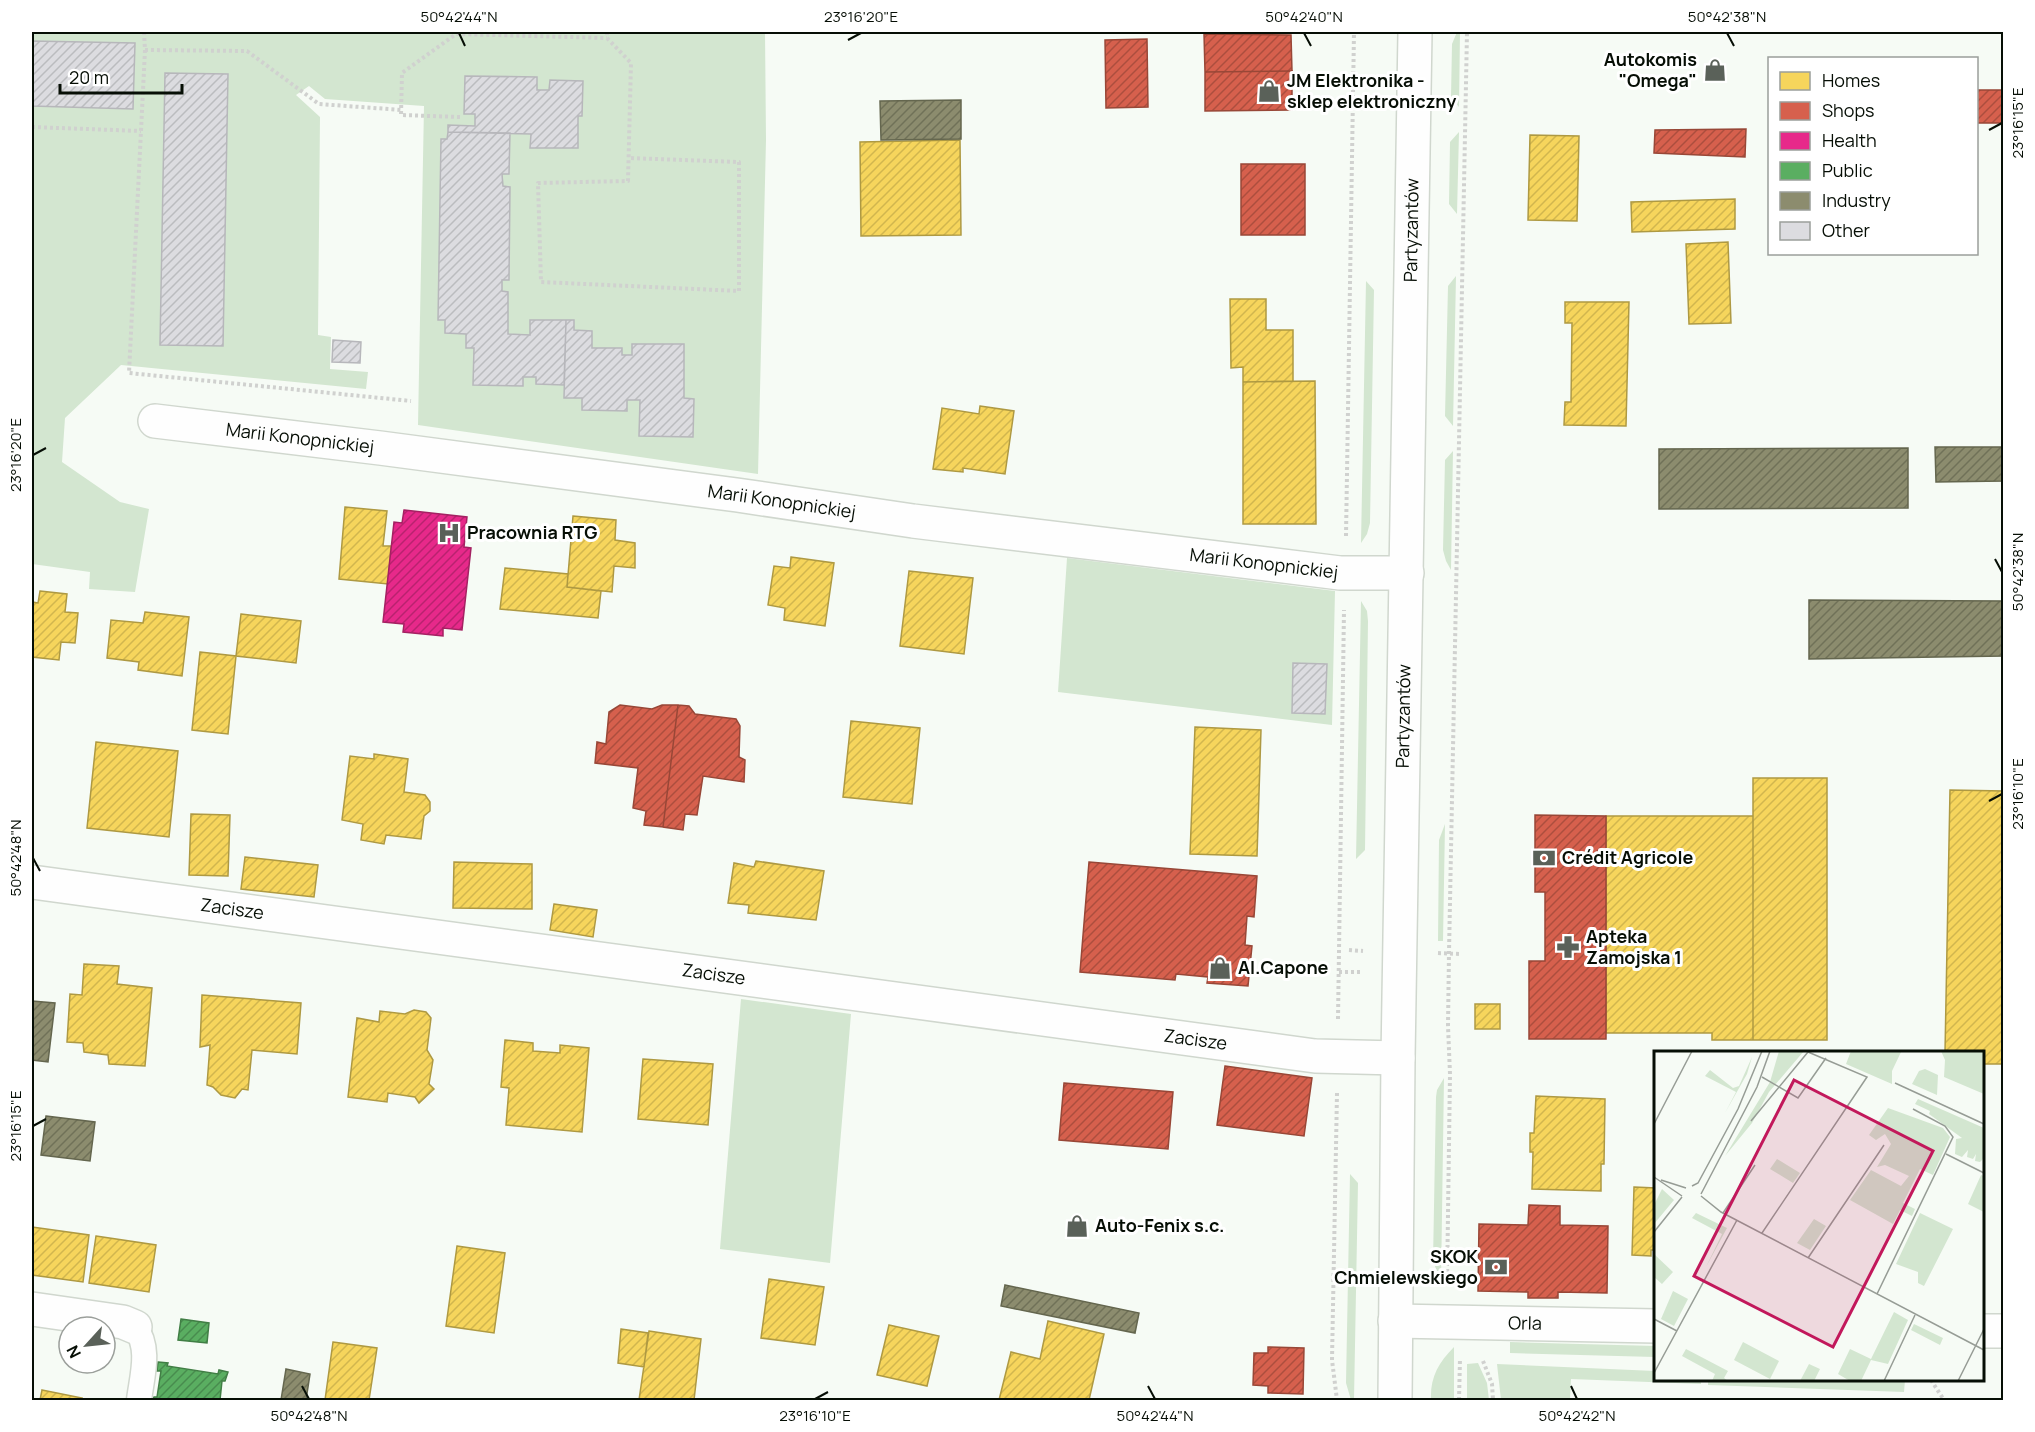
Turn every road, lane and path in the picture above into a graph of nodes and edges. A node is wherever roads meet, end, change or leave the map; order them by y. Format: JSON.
{"nodes":[{"id":1,"x":144,"y":32,"type":"edge"},
{"id":2,"x":608,"y":32,"type":"edge"},
{"id":3,"x":1354,"y":32,"type":"edge"},
{"id":4,"x":1415,"y":32,"type":"edge"},
{"id":5,"x":1467,"y":32,"type":"edge"},
{"id":6,"x":607,"y":38,"type":"junction"},
{"id":7,"x":145,"y":50,"type":"junction"},
{"id":8,"x":402,"y":110,"type":"junction"},
{"id":9,"x":460,"y":117,"type":"dead end"},
{"id":10,"x":32,"y":127,"type":"edge"},
{"id":11,"x":141,"y":130,"type":"junction"},
{"id":12,"x":628,"y":158,"type":"junction"},
{"id":13,"x":411,"y":401,"type":"dead end"},
{"id":14,"x":155,"y":421,"type":"dead end"},
{"id":15,"x":1345,"y":573,"type":"junction"},
{"id":16,"x":1407,"y":573,"type":"junction"},
{"id":17,"x":32,"y":882,"type":"edge"},
{"id":18,"x":1349,"y":950,"type":"dead end"},
{"id":19,"x":1363,"y":951,"type":"dead end"},
{"id":20,"x":1437,"y":953,"type":"dead end"},
{"id":21,"x":1449,"y":953,"type":"junction"},
{"id":22,"x":1461,"y":954,"type":"dead end"},
{"id":23,"x":1337,"y":1057,"type":"junction"},
{"id":24,"x":1398,"y":1058,"type":"junction"},
{"id":25,"x":32,"y":1309,"type":"edge"},
{"id":26,"x":1395,"y":1321,"type":"junction"},
{"id":27,"x":1455,"y":1322,"type":"junction"},
{"id":28,"x":1654,"y":1326,"type":"edge"},
{"id":29,"x":135,"y":1327,"type":"joint"},
{"id":30,"x":1984,"y":1331,"type":"edge"},
{"id":31,"x":2004,"y":1331,"type":"edge"},
{"id":32,"x":1481,"y":1358,"type":"dead end"},
{"id":33,"x":1932,"y":1381,"type":"edge"},
{"id":34,"x":139,"y":1401,"type":"edge"},
{"id":35,"x":1337,"y":1401,"type":"edge"},
{"id":36,"x":1395,"y":1401,"type":"edge"},
{"id":37,"x":1460,"y":1401,"type":"edge"},
{"id":38,"x":1493,"y":1401,"type":"edge"},
{"id":39,"x":1944,"y":1401,"type":"edge"}],
"edges":[{"from":1,"to":7,"type":"path"},
{"from":2,"to":6,"type":"path"},
{"from":3,"to":15,"type":"path"},
{"from":4,"to":16,"type":"street","name":"Partyzantów"},
{"from":5,"to":21,"type":"path"},
{"from":6,"to":8,"type":"path"},
{"from":6,"to":12,"type":"path"},
{"from":7,"to":8,"type":"path"},
{"from":7,"to":11,"type":"path"},
{"from":8,"to":9,"type":"path"},
{"from":10,"to":11,"type":"path"},
{"from":11,"to":13,"type":"path"},
{"from":12,"to":12,"type":"path"},
{"from":14,"to":15,"type":"street","name":"Marii Konopnickiej"},
{"from":15,"to":16,"type":"street","name":"Marii Konopnickiej"},
{"from":15,"to":23,"type":"path"},
{"from":16,"to":24,"type":"street","name":"Partyzantów"},
{"from":17,"to":23,"type":"street","name":"Zacisze"},
{"from":18,"to":19,"type":"path"},
{"from":20,"to":21,"type":"path"},
{"from":21,"to":22,"type":"path"},
{"from":21,"to":27,"type":"path"},
{"from":23,"to":24,"type":"street","name":"Zacisze"},
{"from":23,"to":35,"type":"path"},
{"from":24,"to":26,"type":"street","name":"Partyzantów"},
{"from":25,"to":29,"type":"street"},
{"from":26,"to":27,"type":"street","name":"Orla"},
{"from":26,"to":36,"type":"street","name":"Partyzantów"},
{"from":27,"to":28,"type":"street","name":"Orla"},
{"from":27,"to":37,"type":"path"},
{"from":29,"to":34,"type":"lane"},
{"from":30,"to":31,"type":"street"},
{"from":32,"to":38,"type":"path"},
{"from":33,"to":39,"type":"path"}]}
